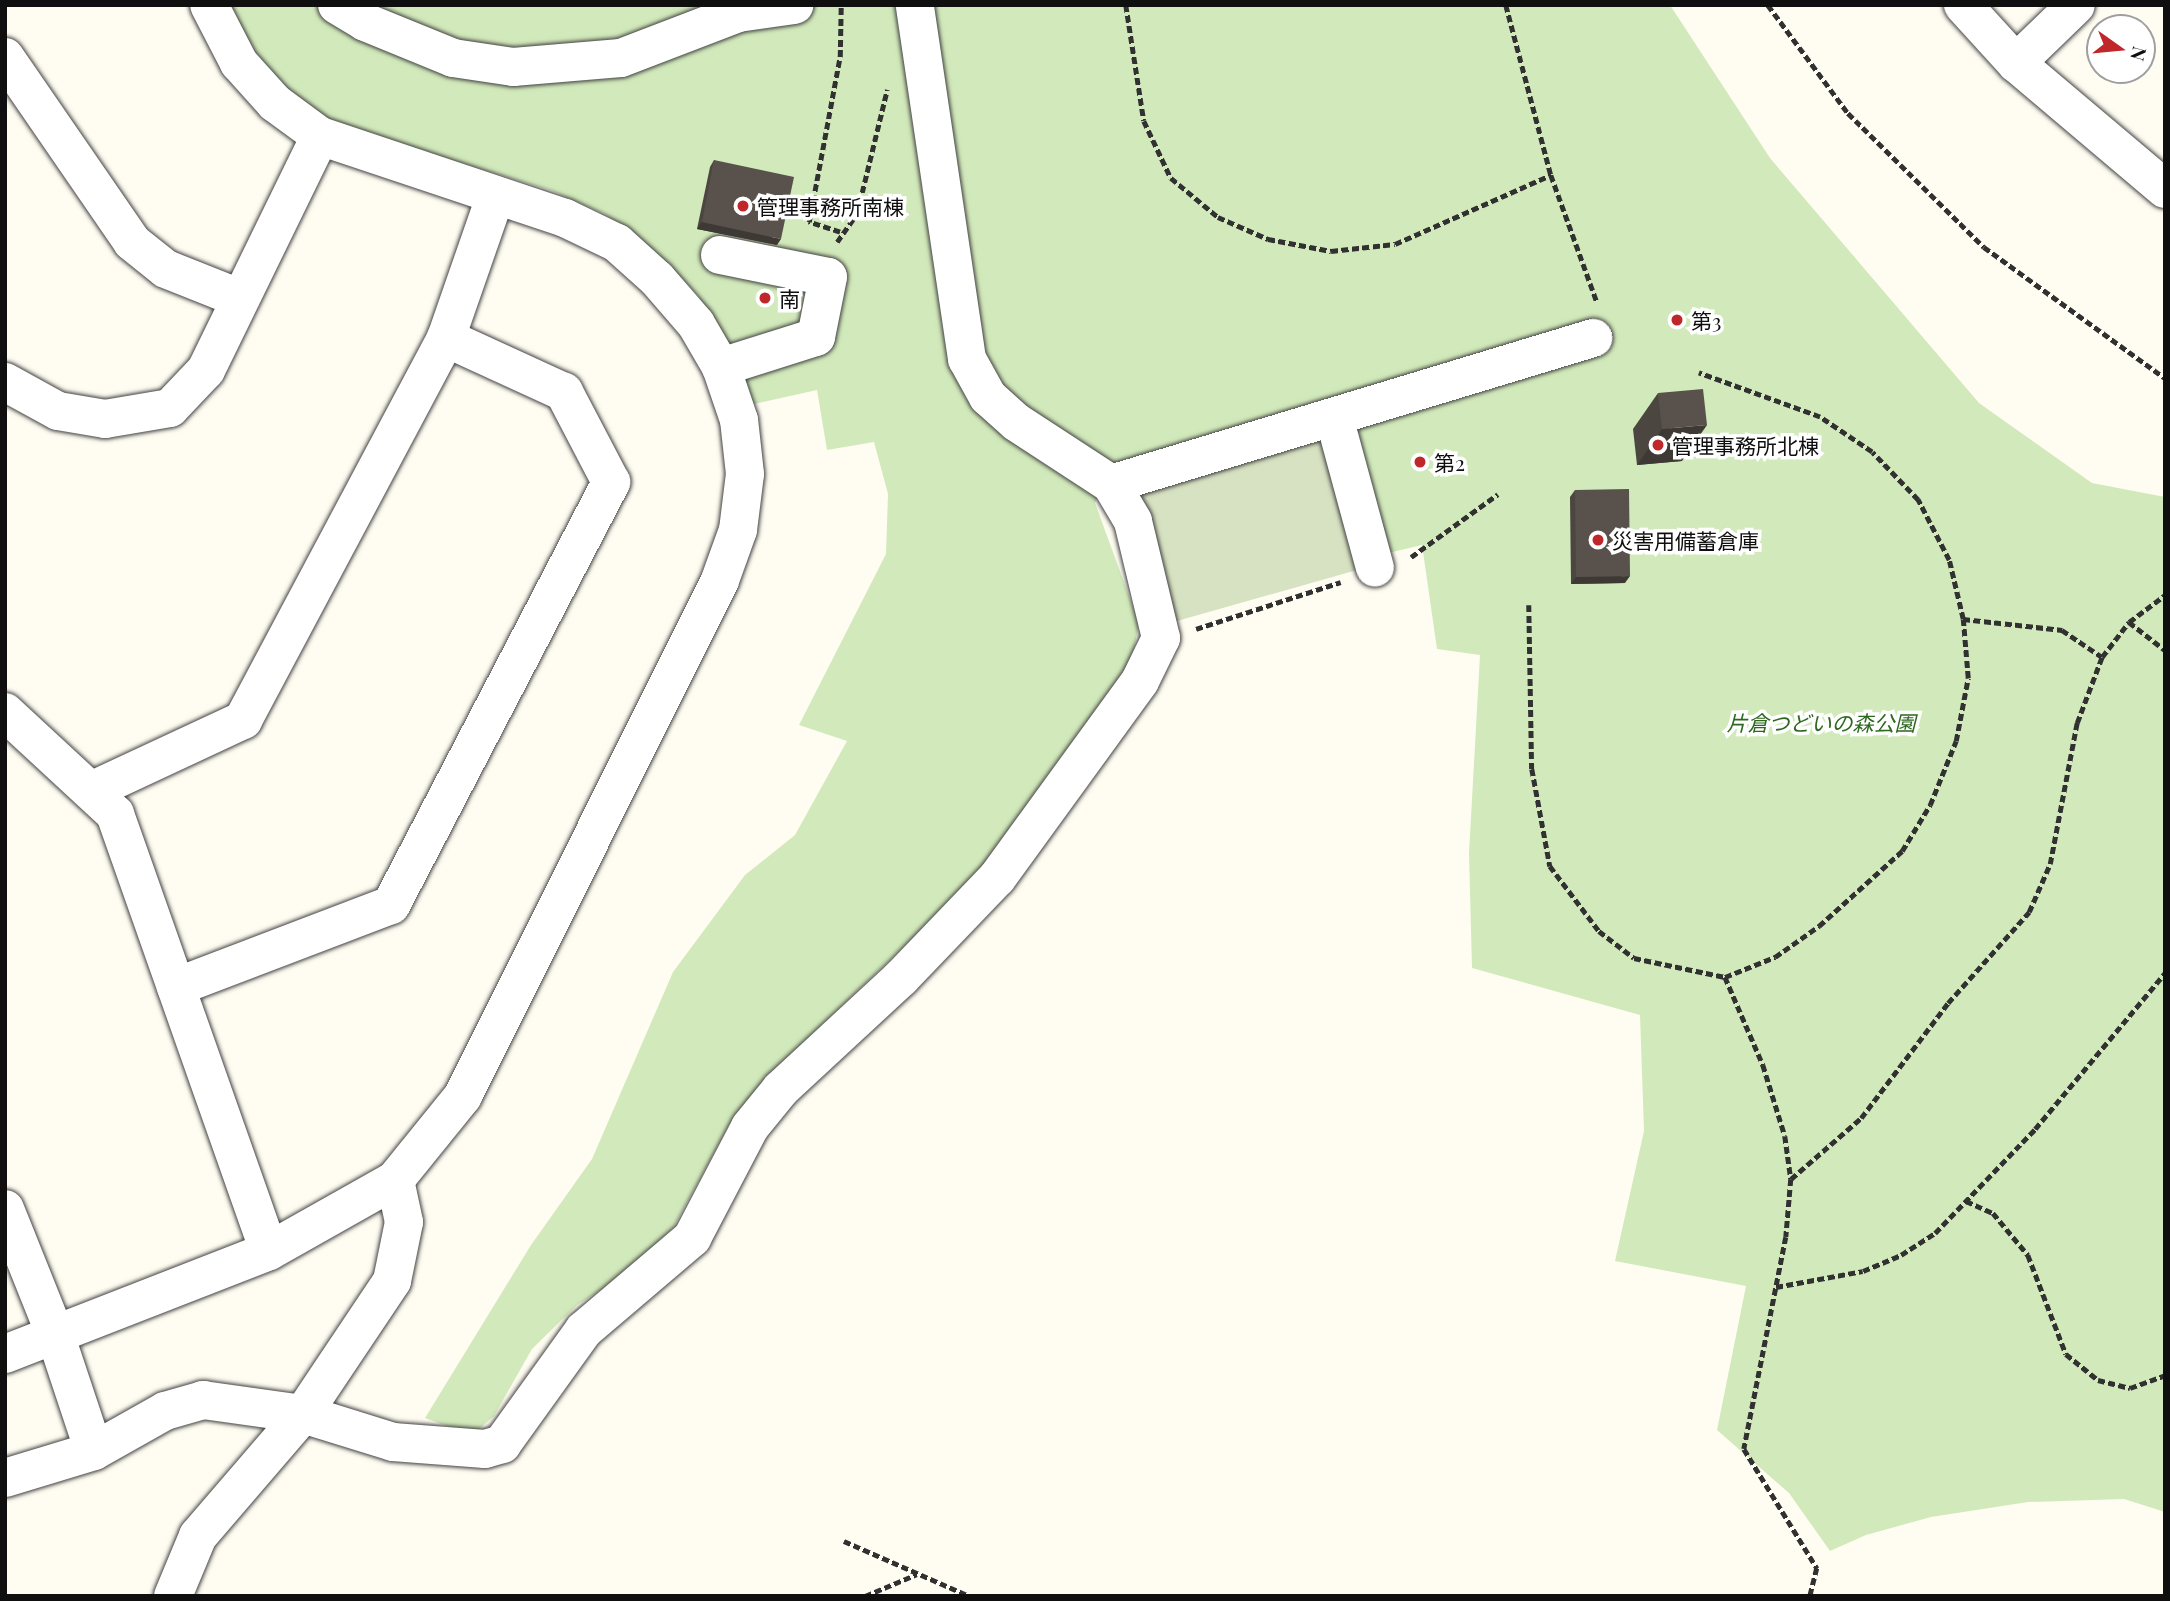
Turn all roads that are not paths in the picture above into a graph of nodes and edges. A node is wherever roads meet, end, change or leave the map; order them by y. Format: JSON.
{"nodes":[{"id":1,"x":209,"y":5,"type":"edge"},
{"id":2,"x":337,"y":5,"type":"edge"},
{"id":3,"x":794,"y":5,"type":"edge"},
{"id":4,"x":915,"y":5,"type":"edge"},
{"id":5,"x":1963,"y":5,"type":"edge"},
{"id":6,"x":2076,"y":5,"type":"edge"},
{"id":7,"x":5,"y":57,"type":"edge"},
{"id":8,"x":2016,"y":63,"type":"junction"},
{"id":9,"x":320,"y":136,"type":"junction"},
{"id":10,"x":2165,"y":189,"type":"edge"},
{"id":11,"x":495,"y":197,"type":"junction"},
{"id":12,"x":720,"y":255,"type":"dead end"},
{"id":13,"x":239,"y":298,"type":"junction"},
{"id":14,"x":1595,"y":321,"type":"road end"},
{"id":15,"x":446,"y":338,"type":"junction"},
{"id":16,"x":721,"y":367,"type":"junction"},
{"id":17,"x":5,"y":382,"type":"edge"},
{"id":18,"x":1340,"y":416,"type":"junction"},
{"id":19,"x":1111,"y":484,"type":"junction"},
{"id":20,"x":1375,"y":568,"type":"dead end"},
{"id":21,"x":5,"y":712,"type":"edge"},
{"id":22,"x":93,"y":790,"type":"junction"},
{"id":23,"x":176,"y":987,"type":"junction"},
{"id":24,"x":395,"y":1180,"type":"junction"},
{"id":25,"x":5,"y":1209,"type":"edge"},
{"id":26,"x":269,"y":1251,"type":"junction"},
{"id":27,"x":55,"y":1334,"type":"junction"},
{"id":28,"x":5,"y":1354,"type":"edge"},
{"id":29,"x":303,"y":1414,"type":"junction"},
{"id":30,"x":94,"y":1451,"type":"junction"},
{"id":31,"x":5,"y":1478,"type":"edge"},
{"id":32,"x":173,"y":1596,"type":"edge"}],
"edges":[{"from":1,"to":9,"type":"street"},
{"from":2,"to":3,"type":"street"},
{"from":4,"to":19,"type":"street"},
{"from":5,"to":8,"type":"street"},
{"from":6,"to":8,"type":"street"},
{"from":7,"to":13,"type":"street"},
{"from":8,"to":10,"type":"street"},
{"from":9,"to":11,"type":"street"},
{"from":9,"to":13,"type":"street"},
{"from":11,"to":15,"type":"street"},
{"from":11,"to":16,"type":"street"},
{"from":12,"to":16,"type":"street"},
{"from":13,"to":17,"type":"street"},
{"from":14,"to":18,"type":"street"},
{"from":15,"to":22,"type":"street"},
{"from":15,"to":23,"type":"street"},
{"from":16,"to":24,"type":"street"},
{"from":18,"to":19,"type":"street"},
{"from":18,"to":20,"type":"street"},
{"from":19,"to":29,"type":"street"},
{"from":21,"to":22,"type":"street"},
{"from":22,"to":23,"type":"street"},
{"from":23,"to":26,"type":"street"},
{"from":24,"to":26,"type":"street"},
{"from":24,"to":29,"type":"street"},
{"from":25,"to":27,"type":"street"},
{"from":26,"to":27,"type":"street"},
{"from":27,"to":28,"type":"street"},
{"from":27,"to":30,"type":"street"},
{"from":29,"to":30,"type":"street"},
{"from":29,"to":32,"type":"street"},
{"from":30,"to":31,"type":"street"}]}
